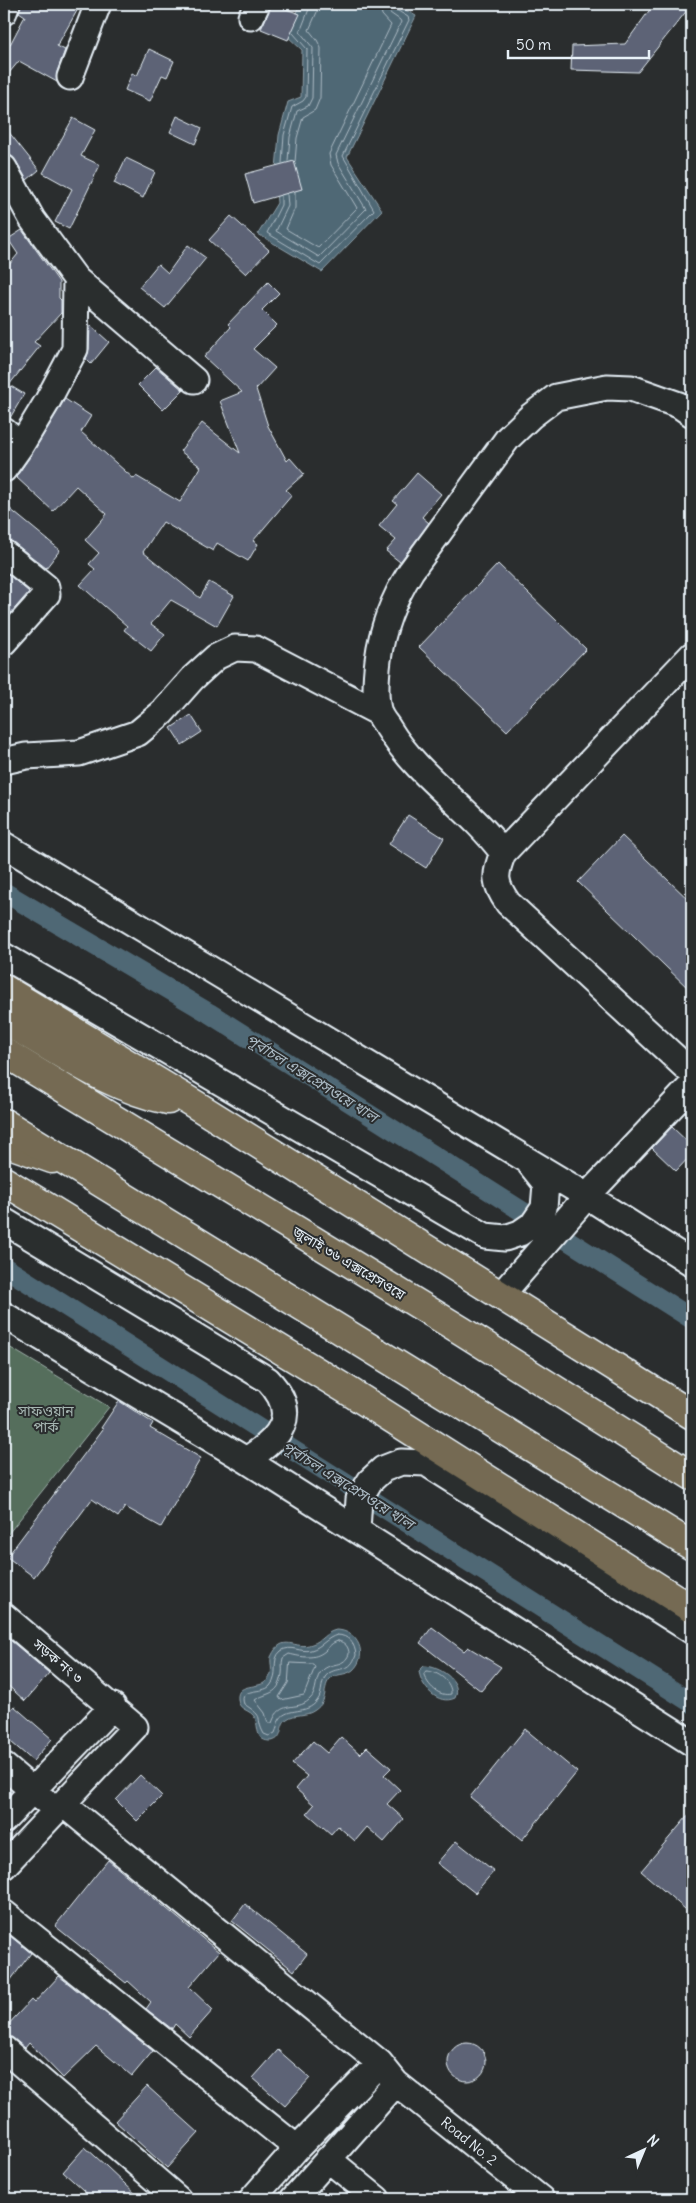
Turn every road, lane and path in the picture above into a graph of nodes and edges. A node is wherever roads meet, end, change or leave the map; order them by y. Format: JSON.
{"nodes":[{"id":1,"x":7,"y":4,"type":"edge"},
{"id":2,"x":98,"y":4,"type":"edge"},
{"id":3,"x":4,"y":12,"type":"edge"},
{"id":4,"x":70,"y":77,"type":"dead end"},
{"id":5,"x":4,"y":168,"type":"edge"},
{"id":6,"x":76,"y":279,"type":"junction"},
{"id":7,"x":194,"y":380,"type":"dead end"},
{"id":8,"x":692,"y":414,"type":"edge"},
{"id":9,"x":12,"y":438,"type":"edge"},
{"id":10,"x":4,"y":469,"type":"edge"},
{"id":11,"x":4,"y":553,"type":"edge"},
{"id":12,"x":4,"y":642,"type":"edge"},
{"id":13,"x":692,"y":655,"type":"edge"},
{"id":14,"x":379,"y":713,"type":"junction"},
{"id":15,"x":4,"y":761,"type":"edge"},
{"id":16,"x":4,"y":845,"type":"edge"},
{"id":17,"x":503,"y":852,"type":"junction"},
{"id":18,"x":4,"y":956,"type":"edge"},
{"id":19,"x":4,"y":989,"type":"edge"},
{"id":20,"x":4,"y":1020,"type":"edge"},
{"id":21,"x":4,"y":1052,"type":"edge"},
{"id":22,"x":692,"y":1072,"type":"edge"},
{"id":23,"x":692,"y":1085,"type":"edge"},
{"id":24,"x":196,"y":1106,"type":"junction"},
{"id":25,"x":4,"y":1123,"type":"edge"},
{"id":26,"x":4,"y":1142,"type":"edge"},
{"id":27,"x":526,"y":1160,"type":"junction"},
{"id":28,"x":82,"y":1170,"type":"junction"},
{"id":29,"x":4,"y":1181,"type":"edge"},
{"id":30,"x":587,"y":1196,"type":"junction"},
{"id":31,"x":4,"y":1221,"type":"edge"},
{"id":32,"x":692,"y":1263,"type":"edge"},
{"id":33,"x":501,"y":1295,"type":"junction"},
{"id":34,"x":4,"y":1315,"type":"edge"},
{"id":35,"x":692,"y":1415,"type":"edge"},
{"id":36,"x":246,"y":1460,"type":"junction"},
{"id":37,"x":692,"y":1476,"type":"edge"},
{"id":38,"x":357,"y":1530,"type":"junction"},
{"id":39,"x":692,"y":1546,"type":"edge"},
{"id":40,"x":692,"y":1609,"type":"edge"},
{"id":41,"x":4,"y":1616,"type":"edge"},
{"id":42,"x":692,"y":1631,"type":"edge"},
{"id":43,"x":112,"y":1706,"type":"junction"},
{"id":44,"x":692,"y":1743,"type":"edge"},
{"id":45,"x":4,"y":1766,"type":"edge"},
{"id":46,"x":33,"y":1790,"type":"junction"},
{"id":47,"x":60,"y":1808,"type":"junction"},
{"id":48,"x":4,"y":1820,"type":"edge"},
{"id":49,"x":4,"y":1866,"type":"edge"},
{"id":50,"x":4,"y":1913,"type":"edge"},
{"id":51,"x":4,"y":2050,"type":"edge"},
{"id":52,"x":380,"y":2063,"type":"junction"},
{"id":53,"x":396,"y":2083,"type":"junction"},
{"id":54,"x":297,"y":2148,"type":"junction"},
{"id":55,"x":328,"y":2159,"type":"junction"},
{"id":56,"x":178,"y":2199,"type":"edge"},
{"id":57,"x":252,"y":2199,"type":"edge"},
{"id":58,"x":293,"y":2199,"type":"edge"},
{"id":59,"x":377,"y":2199,"type":"edge"},
{"id":60,"x":542,"y":2199,"type":"edge"}],
"edges":[{"from":1,"to":3,"type":"street"},
{"from":2,"to":4,"type":"street"},
{"from":5,"to":6,"type":"street"},
{"from":6,"to":7,"type":"street"},
{"from":6,"to":9,"type":"street"},
{"from":8,"to":14,"type":"street"},
{"from":9,"to":10,"type":"street"},
{"from":11,"to":12,"type":"street"},
{"from":13,"to":17,"type":"street"},
{"from":14,"to":15,"type":"street"},
{"from":14,"to":17,"type":"street"},
{"from":16,"to":27,"type":"street"},
{"from":17,"to":22,"type":"street"},
{"from":18,"to":27,"type":"street"},
{"from":19,"to":24,"type":"main road"},
{"from":20,"to":24,"type":"main road"},
{"from":21,"to":37,"type":"main road","name":"জুলাই ৩৬ এক্সপ্রেসওয়ে"},
{"from":23,"to":30,"type":"street"},
{"from":24,"to":33,"type":"main road"},
{"from":25,"to":28,"type":"main road"},
{"from":26,"to":28,"type":"main road"},
{"from":27,"to":30,"type":"street"},
{"from":28,"to":39,"type":"main road"},
{"from":29,"to":40,"type":"main road"},
{"from":30,"to":32,"type":"street"},
{"from":30,"to":33,"type":"street"},
{"from":31,"to":36,"type":"street"},
{"from":33,"to":35,"type":"main road"},
{"from":34,"to":36,"type":"street"},
{"from":36,"to":38,"type":"street"},
{"from":38,"to":42,"type":"street"},
{"from":38,"to":44,"type":"street"},
{"from":41,"to":43,"type":"street","name":"সড়ক নং ৩"},
{"from":43,"to":46,"type":"street"},
{"from":43,"to":47,"type":"street","name":"সড়ক নং ৩"},
{"from":45,"to":46,"type":"street","name":"Road No. 2"},
{"from":46,"to":47,"type":"street","name":"Road No. 2"},
{"from":46,"to":48,"type":"street"},
{"from":47,"to":49,"type":"street"},
{"from":47,"to":52,"type":"street","name":"Road No. 2"},
{"from":50,"to":54,"type":"street"},
{"from":51,"to":56,"type":"street"},
{"from":52,"to":53,"type":"street","name":"Road No. 2"},
{"from":52,"to":54,"type":"street"},
{"from":53,"to":55,"type":"street"},
{"from":53,"to":60,"type":"street","name":"Road No. 2"},
{"from":54,"to":57,"type":"street"},
{"from":55,"to":58,"type":"street"},
{"from":55,"to":59,"type":"street"}]}
